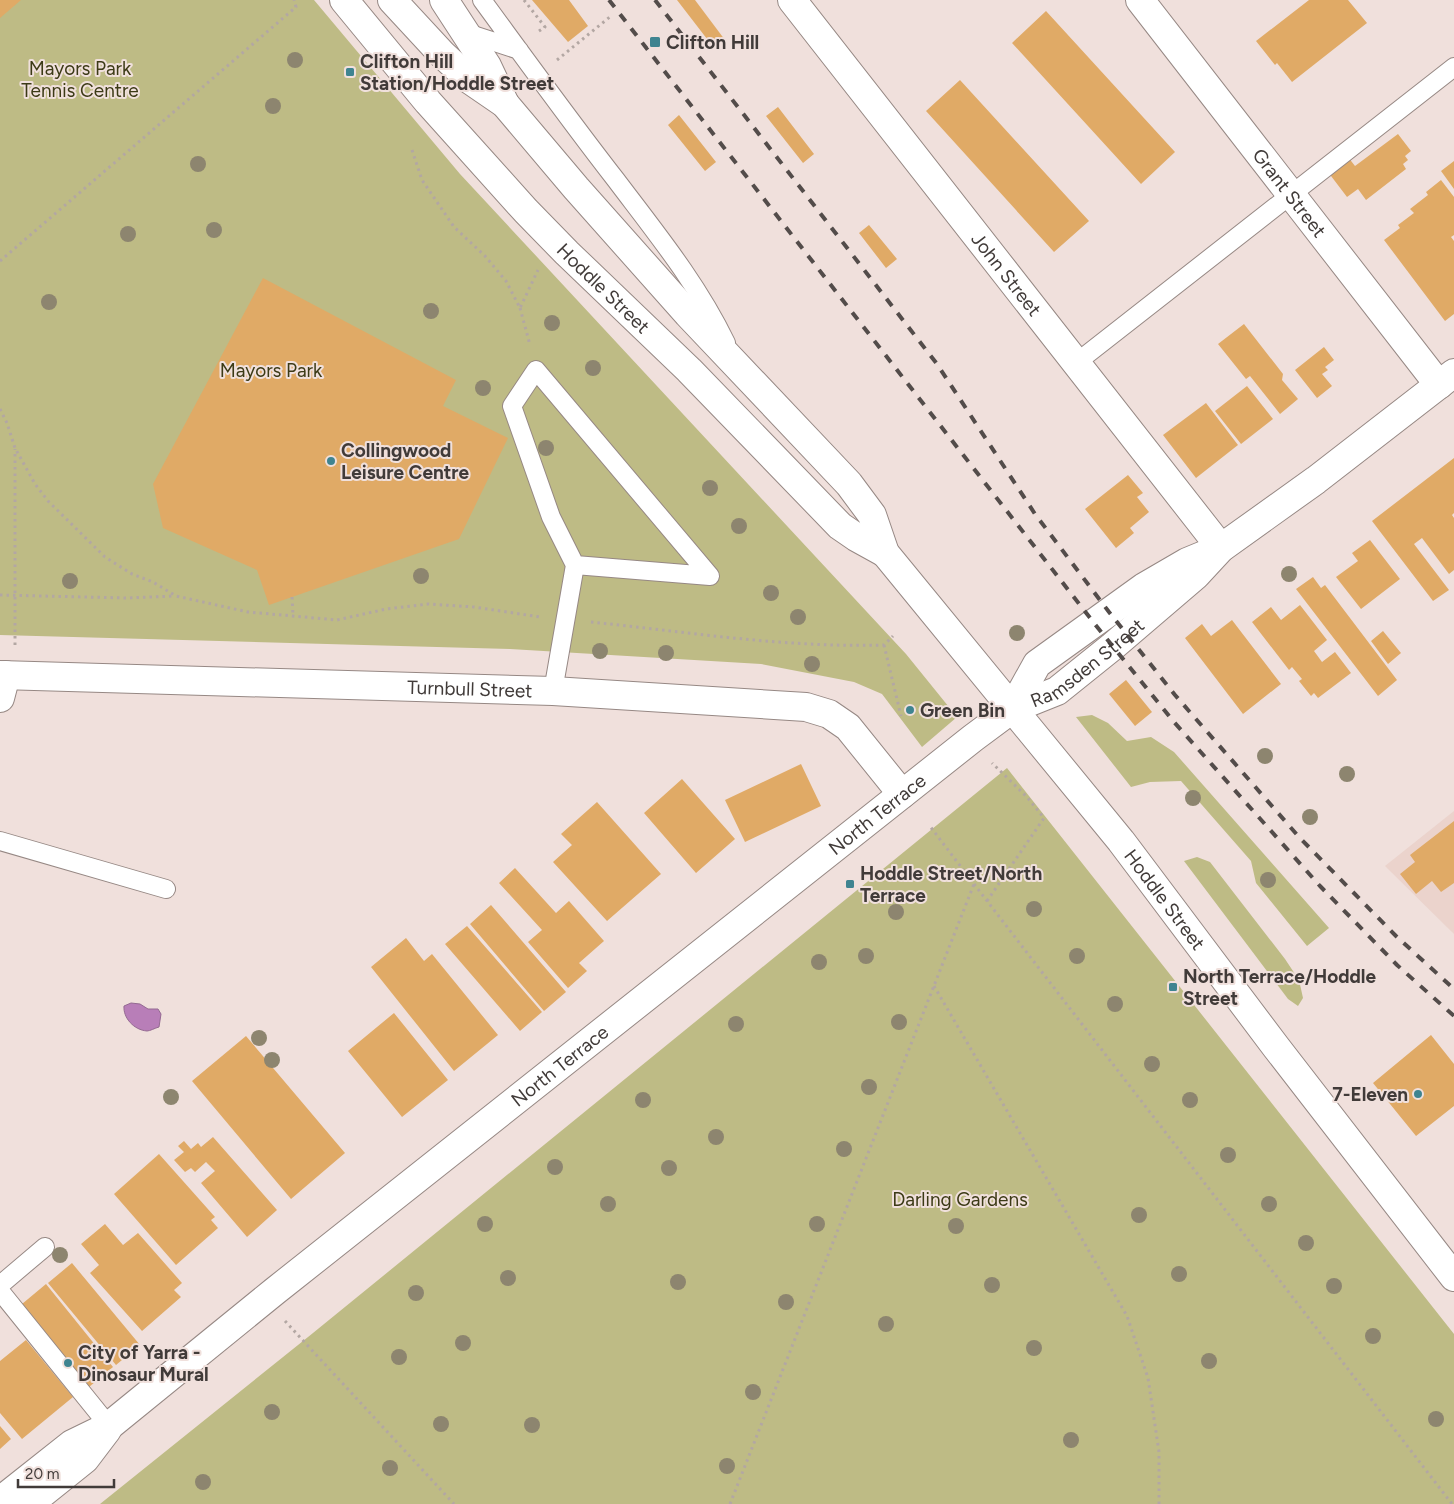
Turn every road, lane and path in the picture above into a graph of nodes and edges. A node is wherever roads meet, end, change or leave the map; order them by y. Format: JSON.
{"nodes":[{"id":1,"x":294,"y":0,"type":"edge"},
{"id":2,"x":344,"y":0,"type":"edge"},
{"id":3,"x":392,"y":0,"type":"edge"},
{"id":4,"x":444,"y":0,"type":"edge"},
{"id":5,"x":482,"y":0,"type":"edge"},
{"id":6,"x":524,"y":0,"type":"edge"},
{"id":7,"x":792,"y":0,"type":"edge"},
{"id":8,"x":1140,"y":0,"type":"edge"},
{"id":9,"x":611,"y":16,"type":"dead end"},
{"id":10,"x":467,"y":33,"type":"junction"},
{"id":11,"x":536,"y":34,"type":"dead end"},
{"id":12,"x":519,"y":50,"type":"junction"},
{"id":13,"x":557,"y":61,"type":"dead end"},
{"id":14,"x":1454,"y":67,"type":"edge"},
{"id":15,"x":505,"y":104,"type":"junction"},
{"id":16,"x":412,"y":150,"type":"dead end"},
{"id":17,"x":1291,"y":194,"type":"junction"},
{"id":18,"x":0,"y":261,"type":"edge"},
{"id":19,"x":538,"y":270,"type":"dead end"},
{"id":20,"x":520,"y":308,"type":"junction"},
{"id":21,"x":1076,"y":363,"type":"junction"},
{"id":22,"x":737,"y":365,"type":"junction"},
{"id":23,"x":536,"y":370,"type":"junction"},
{"id":24,"x":1446,"y":379,"type":"edge"},
{"id":25,"x":0,"y":409,"type":"edge"},
{"id":26,"x":15,"y":448,"type":"junction"},
{"id":27,"x":1221,"y":548,"type":"junction"},
{"id":28,"x":885,"y":553,"type":"junction"},
{"id":29,"x":575,"y":565,"type":"junction"},
{"id":30,"x":0,"y":595,"type":"edge"},
{"id":31,"x":14,"y":595,"type":"junction"},
{"id":32,"x":176,"y":596,"type":"junction"},
{"id":33,"x":292,"y":597,"type":"dead end"},
{"id":34,"x":292,"y":615,"type":"junction"},
{"id":35,"x":564,"y":619,"type":"junction"},
{"id":36,"x":893,"y":636,"type":"dead end"},
{"id":37,"x":884,"y":644,"type":"junction"},
{"id":38,"x":6,"y":681,"type":"edge"},
{"id":39,"x":553,"y":691,"type":"junction"},
{"id":40,"x":1012,"y":709,"type":"junction"},
{"id":41,"x":901,"y":716,"type":"dead end"},
{"id":42,"x":992,"y":763,"type":"dead end"},
{"id":43,"x":902,"y":794,"type":"junction"},
{"id":44,"x":928,"y":825,"type":"dead end"},
{"id":45,"x":0,"y":841,"type":"edge"},
{"id":46,"x":974,"y":884,"type":"junction"},
{"id":47,"x":166,"y":889,"type":"dead end"},
{"id":48,"x":987,"y":901,"type":"junction"},
{"id":49,"x":934,"y":986,"type":"junction"},
{"id":50,"x":45,"y":1247,"type":"dead end"},
{"id":51,"x":1454,"y":1277,"type":"edge"},
{"id":52,"x":0,"y":1285,"type":"edge"},
{"id":53,"x":0,"y":1291,"type":"edge"},
{"id":54,"x":264,"y":1300,"type":"junction"},
{"id":55,"x":109,"y":1426,"type":"junction"},
{"id":56,"x":0,"y":1501,"type":"edge"},
{"id":57,"x":29,"y":1504,"type":"edge"},
{"id":58,"x":454,"y":1504,"type":"edge"},
{"id":59,"x":730,"y":1504,"type":"edge"},
{"id":60,"x":1159,"y":1504,"type":"edge"},
{"id":61,"x":1452,"y":1504,"type":"edge"}],
"edges":[{"from":1,"to":18,"type":"path"},
{"from":2,"to":28,"type":"street","name":"Hoddle Street"},
{"from":3,"to":15,"type":"street","name":"Hoddle Street"},
{"from":4,"to":10,"type":"street"},
{"from":5,"to":12,"type":"lane"},
{"from":6,"to":11,"type":"path"},
{"from":7,"to":21,"type":"street","name":"John Street"},
{"from":8,"to":17,"type":"street","name":"Grant Street"},
{"from":9,"to":13,"type":"path"},
{"from":10,"to":12,"type":"lane"},
{"from":10,"to":15,"type":"street"},
{"from":12,"to":22,"type":"lane"},
{"from":14,"to":17,"type":"lane"},
{"from":15,"to":22,"type":"street","name":"Hoddle Street"},
{"from":16,"to":20,"type":"path"},
{"from":17,"to":21,"type":"lane"},
{"from":17,"to":24,"type":"street","name":"Grant Street"},
{"from":19,"to":20,"type":"path"},
{"from":20,"to":23,"type":"path"},
{"from":21,"to":27,"type":"street","name":"John Street"},
{"from":22,"to":28,"type":"street","name":"Hoddle Street"},
{"from":23,"to":29,"type":"lane"},
{"from":23,"to":29,"type":"lane"},
{"from":24,"to":27,"type":"street","name":"Ramsden Street"},
{"from":25,"to":26,"type":"path"},
{"from":26,"to":31,"type":"path"},
{"from":26,"to":32,"type":"path"},
{"from":27,"to":40,"type":"street","name":"Ramsden Street"},
{"from":28,"to":40,"type":"street","name":"Hoddle Street"},
{"from":29,"to":35,"type":"lane"},
{"from":30,"to":31,"type":"path"},
{"from":31,"to":32,"type":"path"},
{"from":31,"to":38,"type":"path"},
{"from":32,"to":34,"type":"path"},
{"from":33,"to":34,"type":"path"},
{"from":34,"to":35,"type":"path"},
{"from":35,"to":37,"type":"path"},
{"from":35,"to":39,"type":"lane"},
{"from":36,"to":37,"type":"path"},
{"from":37,"to":41,"type":"path"},
{"from":38,"to":39,"type":"street","name":"Turnbull Street"},
{"from":39,"to":43,"type":"street","name":"Turnbull Street"},
{"from":40,"to":43,"type":"street","name":"North Terrace"},
{"from":40,"to":51,"type":"street","name":"Hoddle Street"},
{"from":42,"to":48,"type":"path"},
{"from":43,"to":54,"type":"street","name":"North Terrace"},
{"from":44,"to":46,"type":"path"},
{"from":45,"to":47,"type":"lane"},
{"from":46,"to":48,"type":"path"},
{"from":46,"to":49,"type":"path"},
{"from":48,"to":61,"type":"path"},
{"from":49,"to":59,"type":"path"},
{"from":49,"to":60,"type":"path"},
{"from":50,"to":52,"type":"lane"},
{"from":53,"to":55,"type":"lane"},
{"from":54,"to":55,"type":"street","name":"North Terrace"},
{"from":54,"to":58,"type":"path"},
{"from":55,"to":56,"type":"street","name":"North Terrace"},
{"from":55,"to":57,"type":"street","name":"North Terrace"}]}
